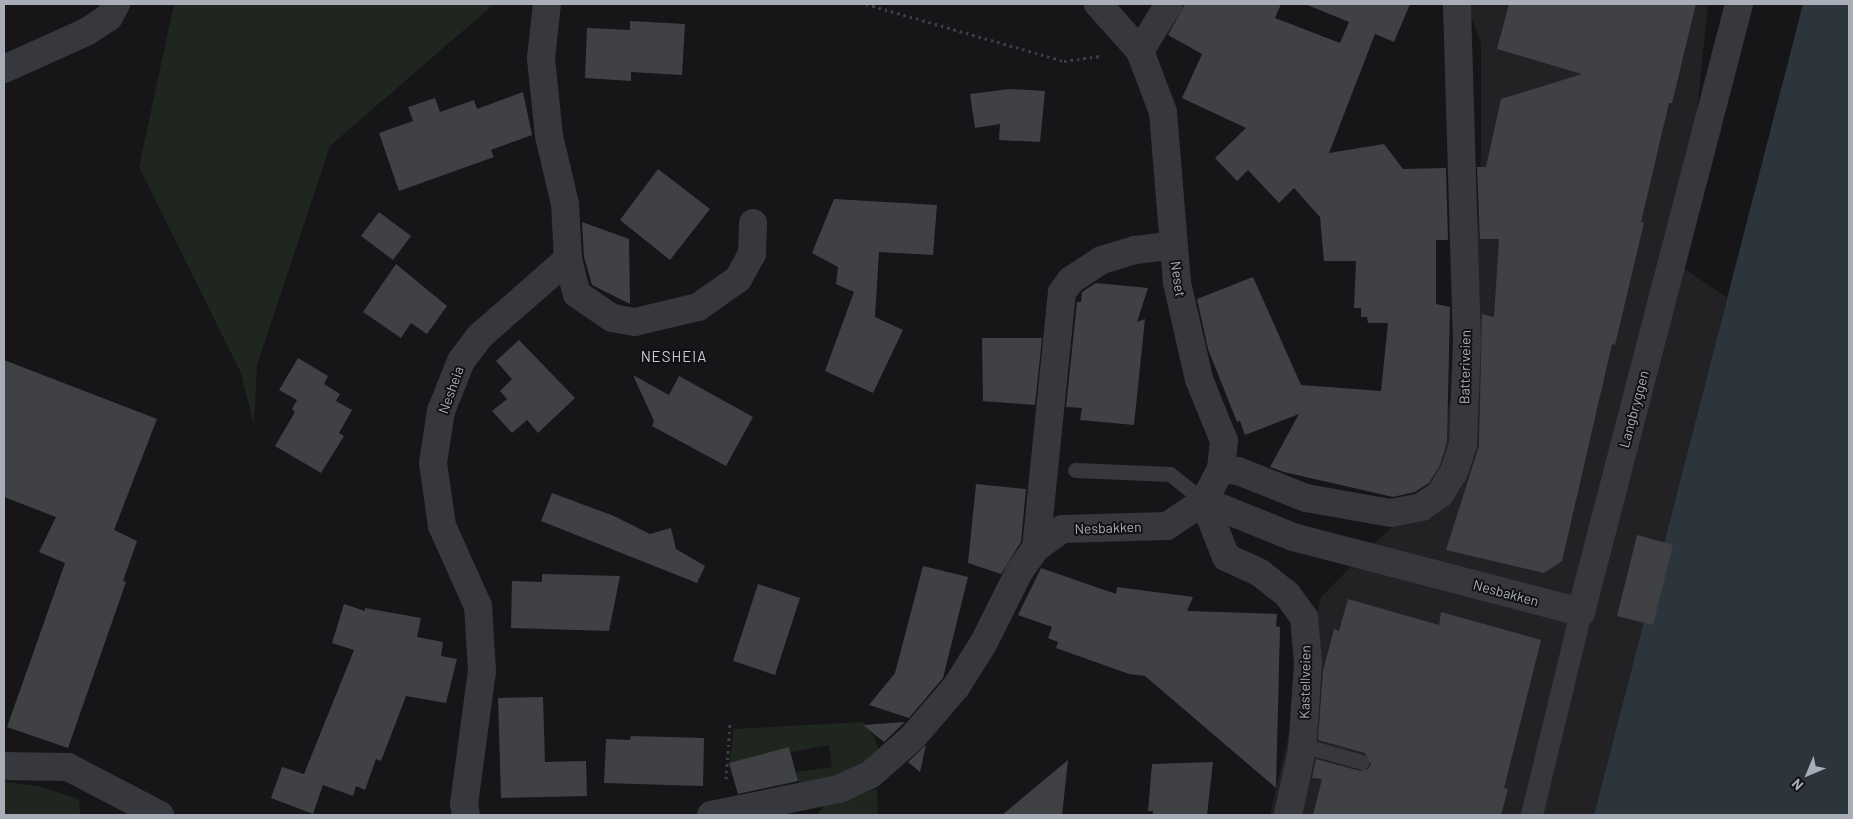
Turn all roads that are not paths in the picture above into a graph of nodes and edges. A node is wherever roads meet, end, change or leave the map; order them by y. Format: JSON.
{"nodes":[{"id":1,"x":116,"y":4,"type":"edge"},
{"id":2,"x":547,"y":4,"type":"edge"},
{"id":3,"x":1098,"y":4,"type":"edge"},
{"id":4,"x":1169,"y":4,"type":"edge"},
{"id":5,"x":1456,"y":4,"type":"edge"},
{"id":6,"x":1739,"y":4,"type":"edge"},
{"id":7,"x":1140,"y":51,"type":"junction"},
{"id":8,"x":4,"y":69,"type":"edge"},
{"id":9,"x":753,"y":223,"type":"dead end"},
{"id":10,"x":1174,"y":245,"type":"junction"},
{"id":11,"x":568,"y":259,"type":"junction"},
{"id":12,"x":1075,"y":470,"type":"dead end"},
{"id":13,"x":1221,"y":470,"type":"junction"},
{"id":14,"x":1204,"y":501,"type":"junction"},
{"id":15,"x":1036,"y":548,"type":"junction"},
{"id":16,"x":1581,"y":612,"type":"junction"},
{"id":17,"x":1302,"y":746,"type":"junction"},
{"id":18,"x":1362,"y":762,"type":"dead end"},
{"id":19,"x":4,"y":766,"type":"edge"},
{"id":20,"x":722,"y":813,"type":"edge"},
{"id":21,"x":160,"y":815,"type":"edge"},
{"id":22,"x":466,"y":815,"type":"edge"},
{"id":23,"x":1288,"y":815,"type":"edge"},
{"id":24,"x":1532,"y":815,"type":"edge"}],
"edges":[{"from":1,"to":8,"type":"street"},
{"from":2,"to":11,"type":"street"},
{"from":3,"to":7,"type":"street"},
{"from":4,"to":7,"type":"street"},
{"from":5,"to":13,"type":"street","name":"Batteriveien"},
{"from":6,"to":16,"type":"street","name":"Langbryggen"},
{"from":7,"to":10,"type":"street","name":"Neset"},
{"from":9,"to":11,"type":"street"},
{"from":10,"to":13,"type":"street","name":"Neset"},
{"from":10,"to":15,"type":"street"},
{"from":11,"to":22,"type":"street","name":"Nesheia"},
{"from":12,"to":14,"type":"lane"},
{"from":13,"to":14,"type":"street","name":"Neset"},
{"from":14,"to":15,"type":"street","name":"Nesbakken"},
{"from":14,"to":16,"type":"street","name":"Nesbakken"},
{"from":14,"to":17,"type":"street","name":"Kastellveien"},
{"from":15,"to":20,"type":"street","name":"Nesbakken"},
{"from":16,"to":24,"type":"street","name":"Langbryggen"},
{"from":17,"to":18,"type":"lane"},
{"from":17,"to":23,"type":"street","name":"Kastellveien"},
{"from":19,"to":21,"type":"street"}]}
